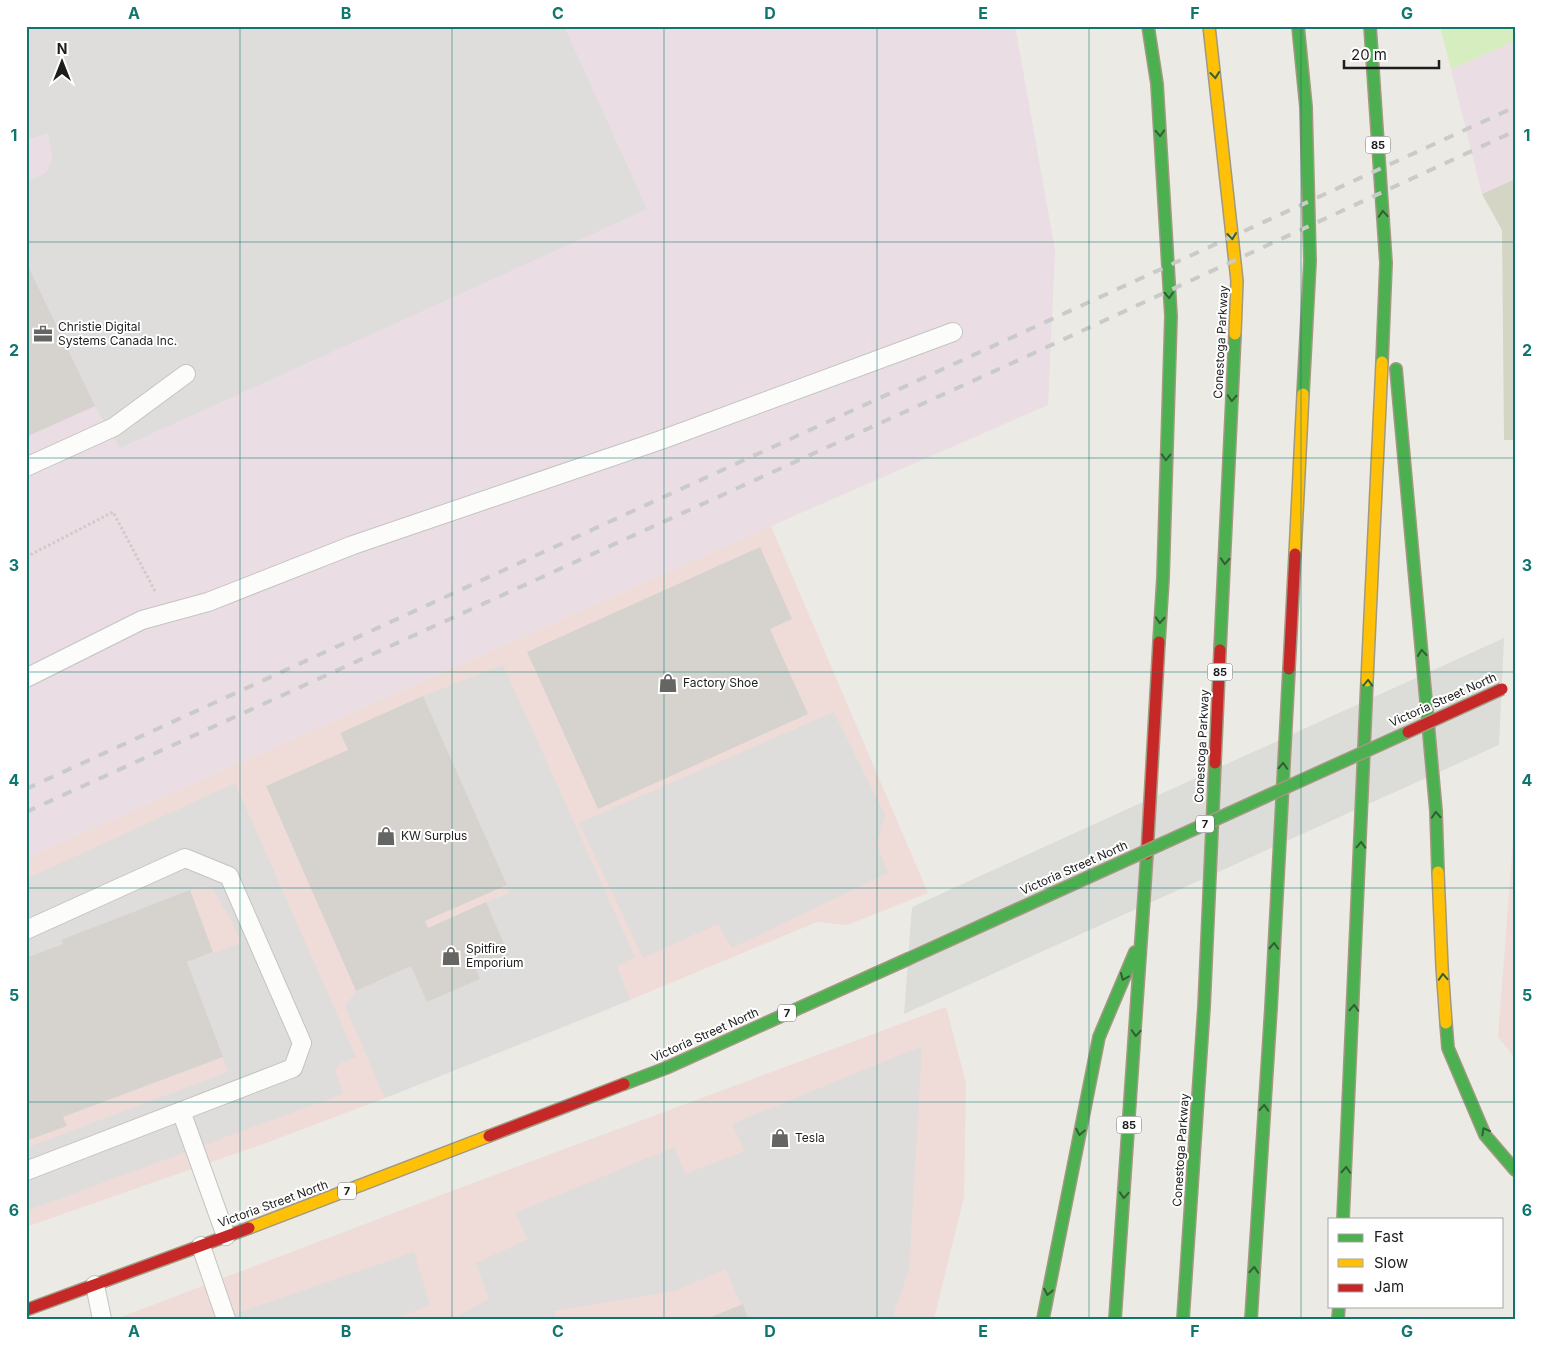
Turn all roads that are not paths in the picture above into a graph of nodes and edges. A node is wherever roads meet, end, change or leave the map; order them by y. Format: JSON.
{"nodes":[{"id":1,"x":1136,"y":26,"type":"edge"},
{"id":2,"x":1148,"y":26,"type":"edge"},
{"id":3,"x":1209,"y":26,"type":"edge"},
{"id":4,"x":1298,"y":26,"type":"edge"},
{"id":5,"x":1370,"y":26,"type":"edge"},
{"id":6,"x":1157,"y":84,"type":"junction"},
{"id":7,"x":1386,"y":263,"type":"junction"},
{"id":8,"x":953,"y":332,"type":"dead end"},
{"id":9,"x":186,"y":374,"type":"dead end"},
{"id":10,"x":26,"y":467,"type":"edge"},
{"id":11,"x":26,"y":678,"type":"edge"},
{"id":12,"x":1515,"y":683,"type":"edge"},
{"id":13,"x":26,"y":930,"type":"edge"},
{"id":14,"x":1143,"y":932,"type":"junction"},
{"id":15,"x":181,"y":1111,"type":"junction"},
{"id":16,"x":1515,"y":1170,"type":"edge"},
{"id":17,"x":26,"y":1171,"type":"edge"},
{"id":18,"x":1343,"y":1218,"type":"edge"},
{"id":19,"x":226,"y":1236,"type":"junction"},
{"id":20,"x":201,"y":1246,"type":"junction"},
{"id":21,"x":95,"y":1285,"type":"junction"},
{"id":22,"x":29,"y":1313,"type":"edge"},
{"id":23,"x":102,"y":1319,"type":"edge"},
{"id":24,"x":226,"y":1319,"type":"edge"},
{"id":25,"x":1043,"y":1319,"type":"edge"},
{"id":26,"x":1115,"y":1319,"type":"edge"},
{"id":27,"x":1183,"y":1319,"type":"edge"},
{"id":28,"x":1251,"y":1319,"type":"edge"}],
"edges":[{"from":1,"to":6,"type":"main road"},
{"from":2,"to":6,"type":"main road","number":"85"},
{"from":3,"to":27,"type":"main road","name":"Conestoga Parkway","number":"85","one_way":true},
{"from":28,"to":4,"type":"main road","one_way":true},
{"from":7,"to":5,"type":"main road","number":"85","one_way":true},
{"from":6,"to":14,"type":"main road","number":"85","one_way":true},
{"from":16,"to":7,"type":"main road","one_way":true},
{"from":18,"to":7,"type":"main road","number":"85","one_way":true},
{"from":8,"to":11,"type":"lane"},
{"from":9,"to":10,"type":"lane"},
{"from":12,"to":19,"type":"main road","name":"Victoria Street North","number":"7","bridge":true},
{"from":13,"to":15,"type":"lane"},
{"from":14,"to":25,"type":"main road","one_way":true},
{"from":14,"to":26,"type":"main road","number":"85","one_way":true},
{"from":15,"to":17,"type":"lane"},
{"from":15,"to":19,"type":"lane"},
{"from":19,"to":20,"type":"main road","name":"Victoria Street North","number":"7"},
{"from":20,"to":21,"type":"main road","name":"Victoria Street North","number":"7"},
{"from":20,"to":24,"type":"lane"},
{"from":21,"to":22,"type":"main road","name":"Victoria Street North","number":"7"},
{"from":21,"to":23,"type":"lane"}]}
